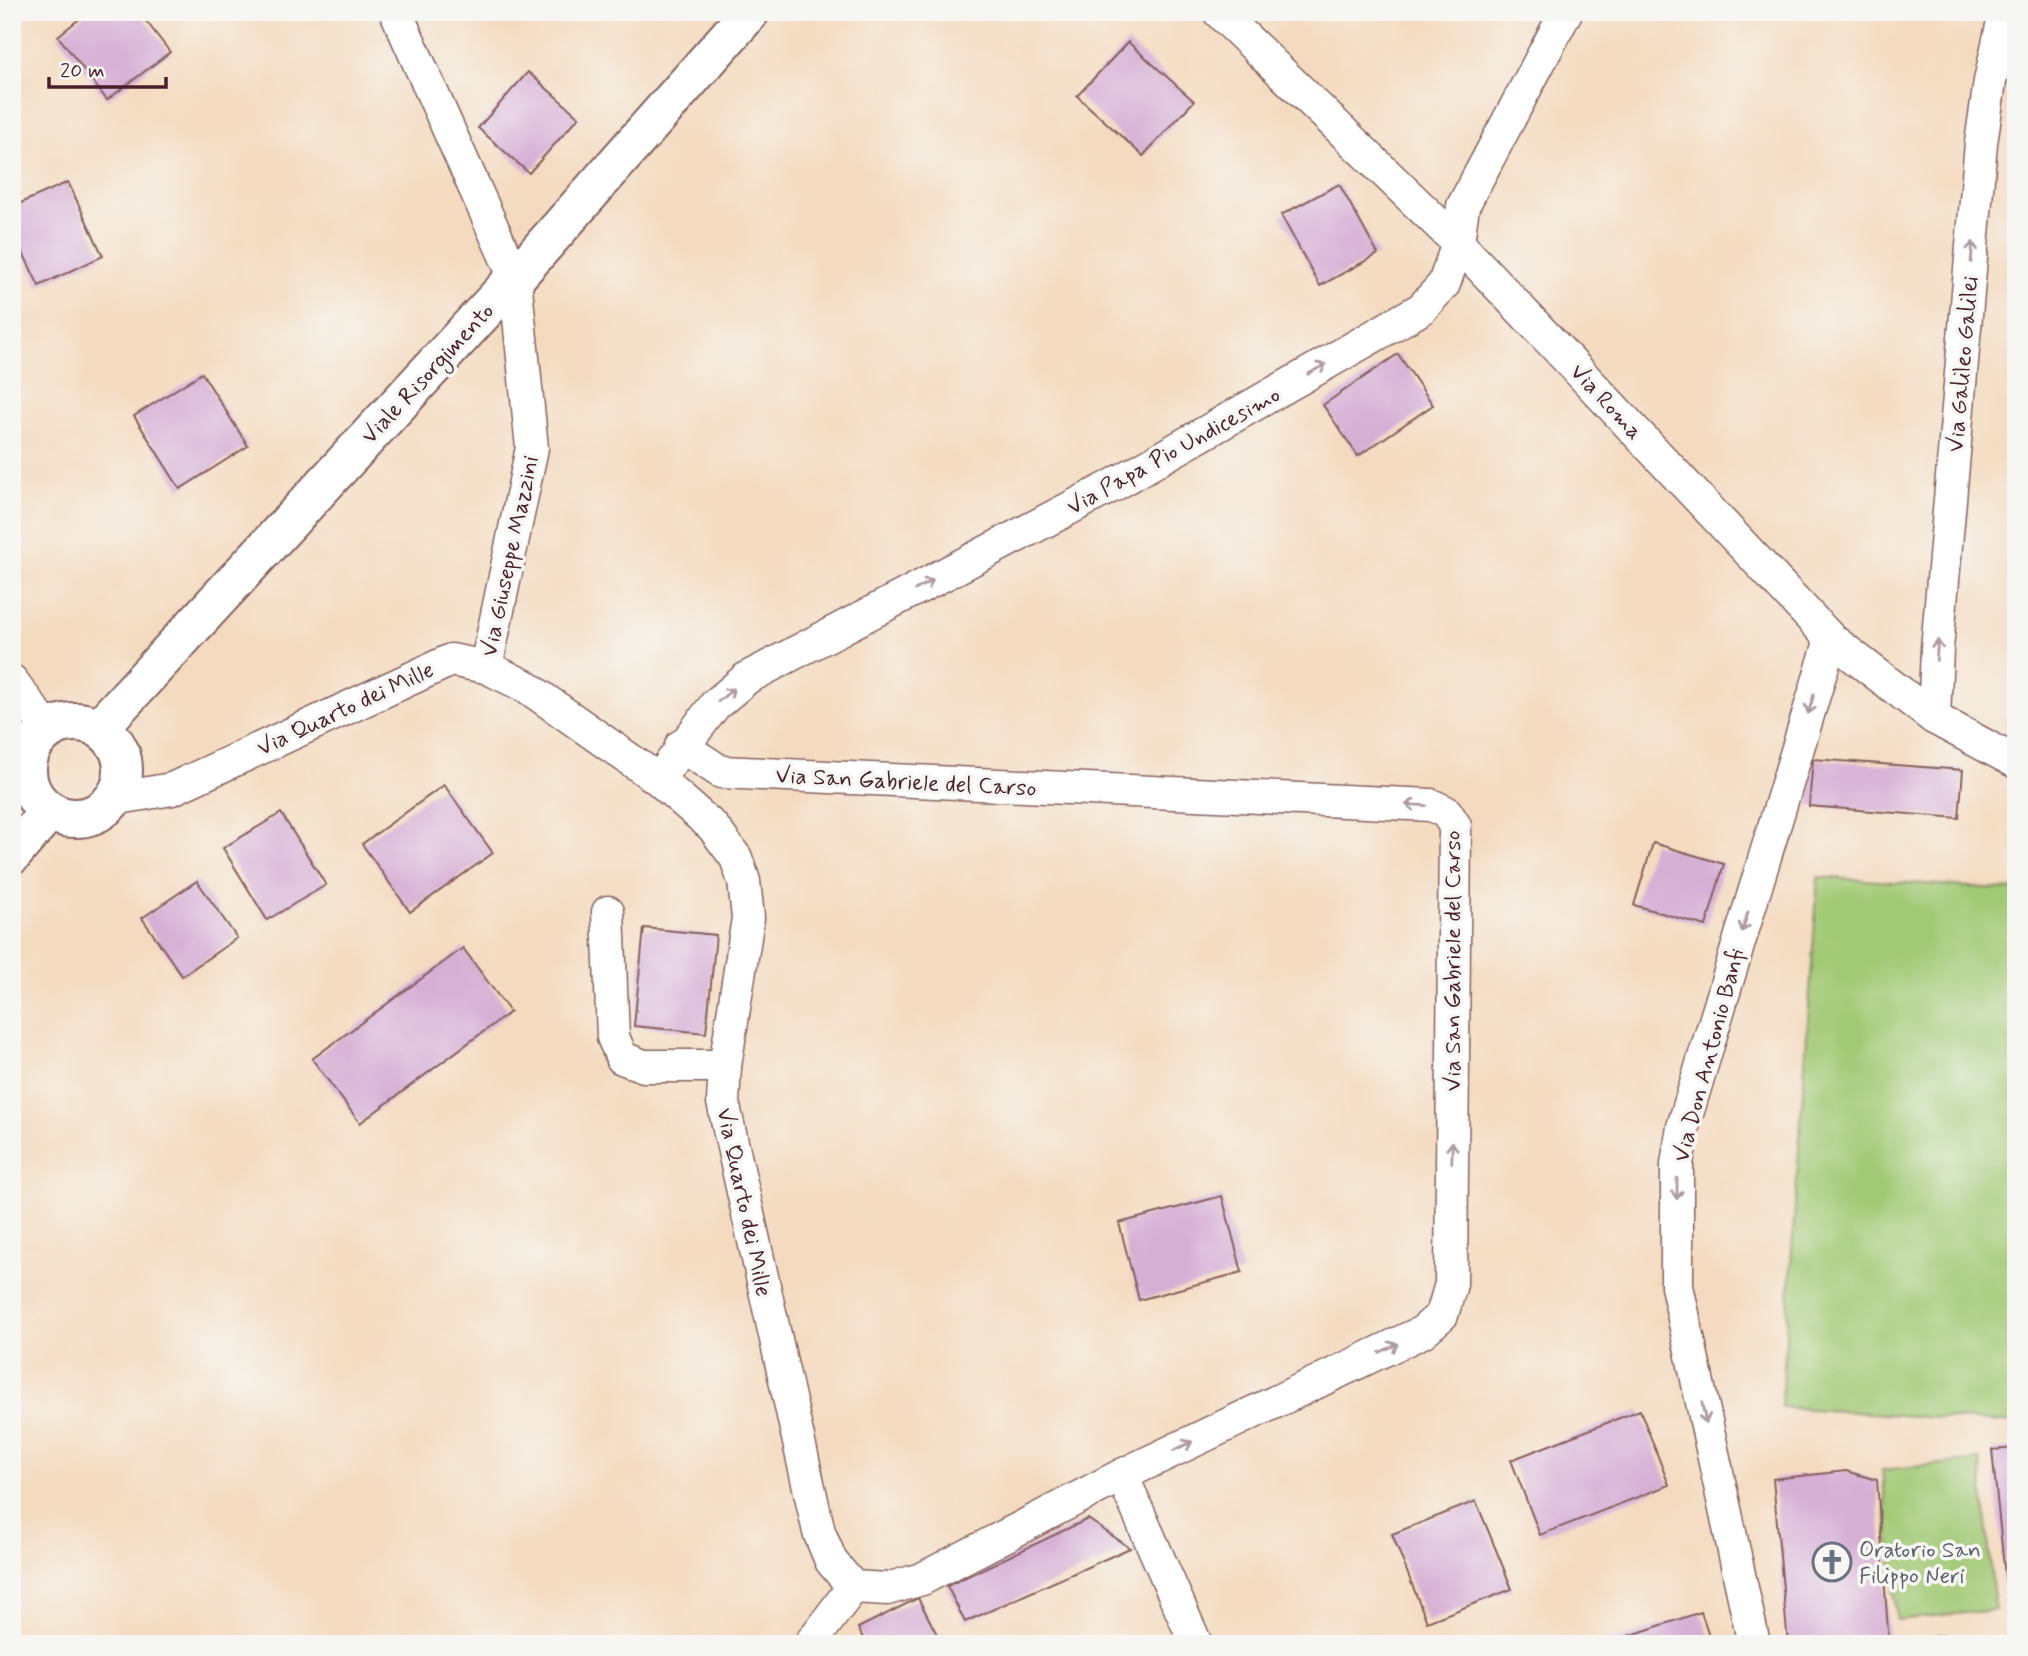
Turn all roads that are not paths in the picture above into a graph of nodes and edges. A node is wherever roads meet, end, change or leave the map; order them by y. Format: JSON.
{"nodes":[{"id":1,"x":396,"y":12,"type":"edge"},
{"id":2,"x":750,"y":12,"type":"edge"},
{"id":3,"x":1219,"y":12,"type":"edge"},
{"id":4,"x":1566,"y":12,"type":"edge"},
{"id":5,"x":2005,"y":12,"type":"edge"},
{"id":6,"x":1458,"y":243,"type":"junction"},
{"id":7,"x":515,"y":278,"type":"junction"},
{"id":8,"x":1831,"y":639,"type":"junction"},
{"id":9,"x":486,"y":667,"type":"junction"},
{"id":10,"x":12,"y":681,"type":"edge"},
{"id":11,"x":1934,"y":718,"type":"junction"},
{"id":12,"x":99,"y":728,"type":"junction"},
{"id":13,"x":48,"y":730,"type":"junction"},
{"id":14,"x":681,"y":746,"type":"junction"},
{"id":15,"x":2016,"y":762,"type":"edge"},
{"id":16,"x":659,"y":779,"type":"junction"},
{"id":17,"x":113,"y":799,"type":"junction"},
{"id":18,"x":49,"y":811,"type":"junction"},
{"id":19,"x":12,"y":855,"type":"edge"},
{"id":20,"x":608,"y":912,"type":"dead end"},
{"id":21,"x":725,"y":1066,"type":"junction"},
{"id":22,"x":1122,"y":1475,"type":"junction"},
{"id":23,"x":853,"y":1587,"type":"junction"},
{"id":24,"x":810,"y":1644,"type":"edge"},
{"id":25,"x":1196,"y":1644,"type":"edge"},
{"id":26,"x":1754,"y":1644,"type":"edge"}],
"edges":[{"from":1,"to":7,"type":"street","name":"Via Giuseppe Mazzini"},
{"from":2,"to":7,"type":"street","name":"Viale Risorgimento"},
{"from":3,"to":6,"type":"street","name":"Via Roma"},
{"from":4,"to":6,"type":"street","name":"Via Papa Pio Undicesimo"},
{"from":11,"to":5,"type":"street","name":"Via Galileo Galilei","one_way":true},
{"from":6,"to":8,"type":"street","name":"Via Roma"},
{"from":14,"to":6,"type":"street","name":"Via Papa Pio Undicesimo","one_way":true},
{"from":7,"to":9,"type":"street","name":"Via Giuseppe Mazzini"},
{"from":7,"to":12,"type":"street","name":"Viale Risorgimento"},
{"from":8,"to":11,"type":"street","name":"Via Roma"},
{"from":8,"to":26,"type":"street","name":"Via Don Antonio Banfi","one_way":true},
{"from":9,"to":16,"type":"street","name":"Via Quarto dei Mille"},
{"from":9,"to":17,"type":"street","name":"Via Quarto dei Mille"},
{"from":10,"to":13,"type":"street"},
{"from":11,"to":15,"type":"street","name":"Via Roma"},
{"from":12,"to":13,"type":"street"},
{"from":12,"to":17,"type":"street"},
{"from":13,"to":18,"type":"street"},
{"from":14,"to":16,"type":"street","name":"Via Papa Pio Undicesimo"},
{"from":22,"to":14,"type":"street","name":"Via San Gabriele del Carso","one_way":true},
{"from":16,"to":21,"type":"street","name":"Via Quarto dei Mille"},
{"from":17,"to":18,"type":"street"},
{"from":18,"to":19,"type":"street"},
{"from":20,"to":21,"type":"street"},
{"from":21,"to":23,"type":"street","name":"Via Quarto dei Mille"},
{"from":22,"to":23,"type":"street"},
{"from":22,"to":25,"type":"street"},
{"from":23,"to":24,"type":"street"}]}
